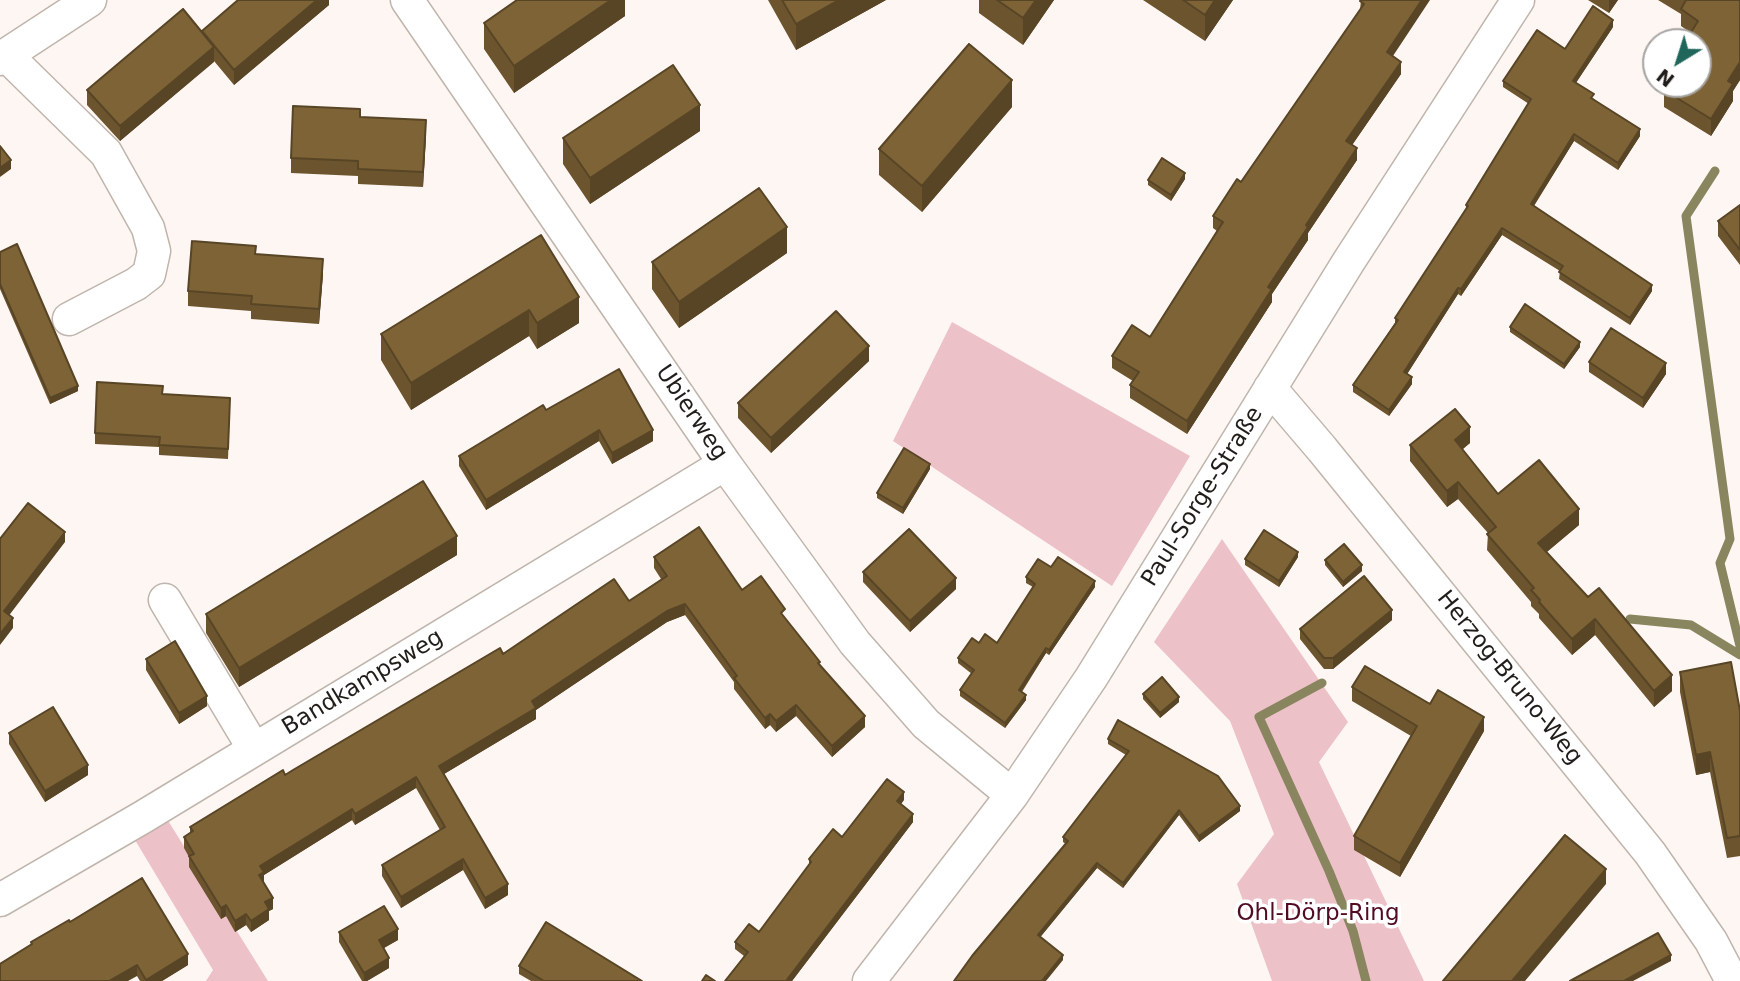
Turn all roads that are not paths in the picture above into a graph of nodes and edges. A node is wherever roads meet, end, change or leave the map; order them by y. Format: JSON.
{"nodes":[{"id":1,"x":90,"y":0,"type":"edge"},
{"id":2,"x":407,"y":0,"type":"edge"},
{"id":3,"x":1518,"y":0,"type":"edge"},
{"id":4,"x":3,"y":57,"type":"edge"},
{"id":5,"x":69,"y":319,"type":"dead end"},
{"id":6,"x":1270,"y":388,"type":"junction"},
{"id":7,"x":725,"y":464,"type":"junction"},
{"id":8,"x":165,"y":600,"type":"dead end"},
{"id":9,"x":254,"y":749,"type":"junction"},
{"id":10,"x":1012,"y":795,"type":"junction"},
{"id":11,"x":0,"y":900,"type":"edge"},
{"id":12,"x":869,"y":981,"type":"edge"},
{"id":13,"x":1732,"y":981,"type":"edge"}],
"edges":[{"from":1,"to":4,"type":"street"},
{"from":2,"to":7,"type":"street","name":"Ubierweg"},
{"from":3,"to":6,"type":"street","name":"Paul-Sorge-Straße"},
{"from":4,"to":5,"type":"street"},
{"from":6,"to":10,"type":"street","name":"Paul-Sorge-Straße"},
{"from":6,"to":13,"type":"street","name":"Herzog-Bruno-Weg"},
{"from":7,"to":9,"type":"street","name":"Bandkampsweg"},
{"from":7,"to":10,"type":"street","name":"Ubierweg"},
{"from":8,"to":9,"type":"street"},
{"from":9,"to":11,"type":"street","name":"Bandkampsweg"},
{"from":10,"to":12,"type":"street","name":"Paul-Sorge-Straße"}]}
